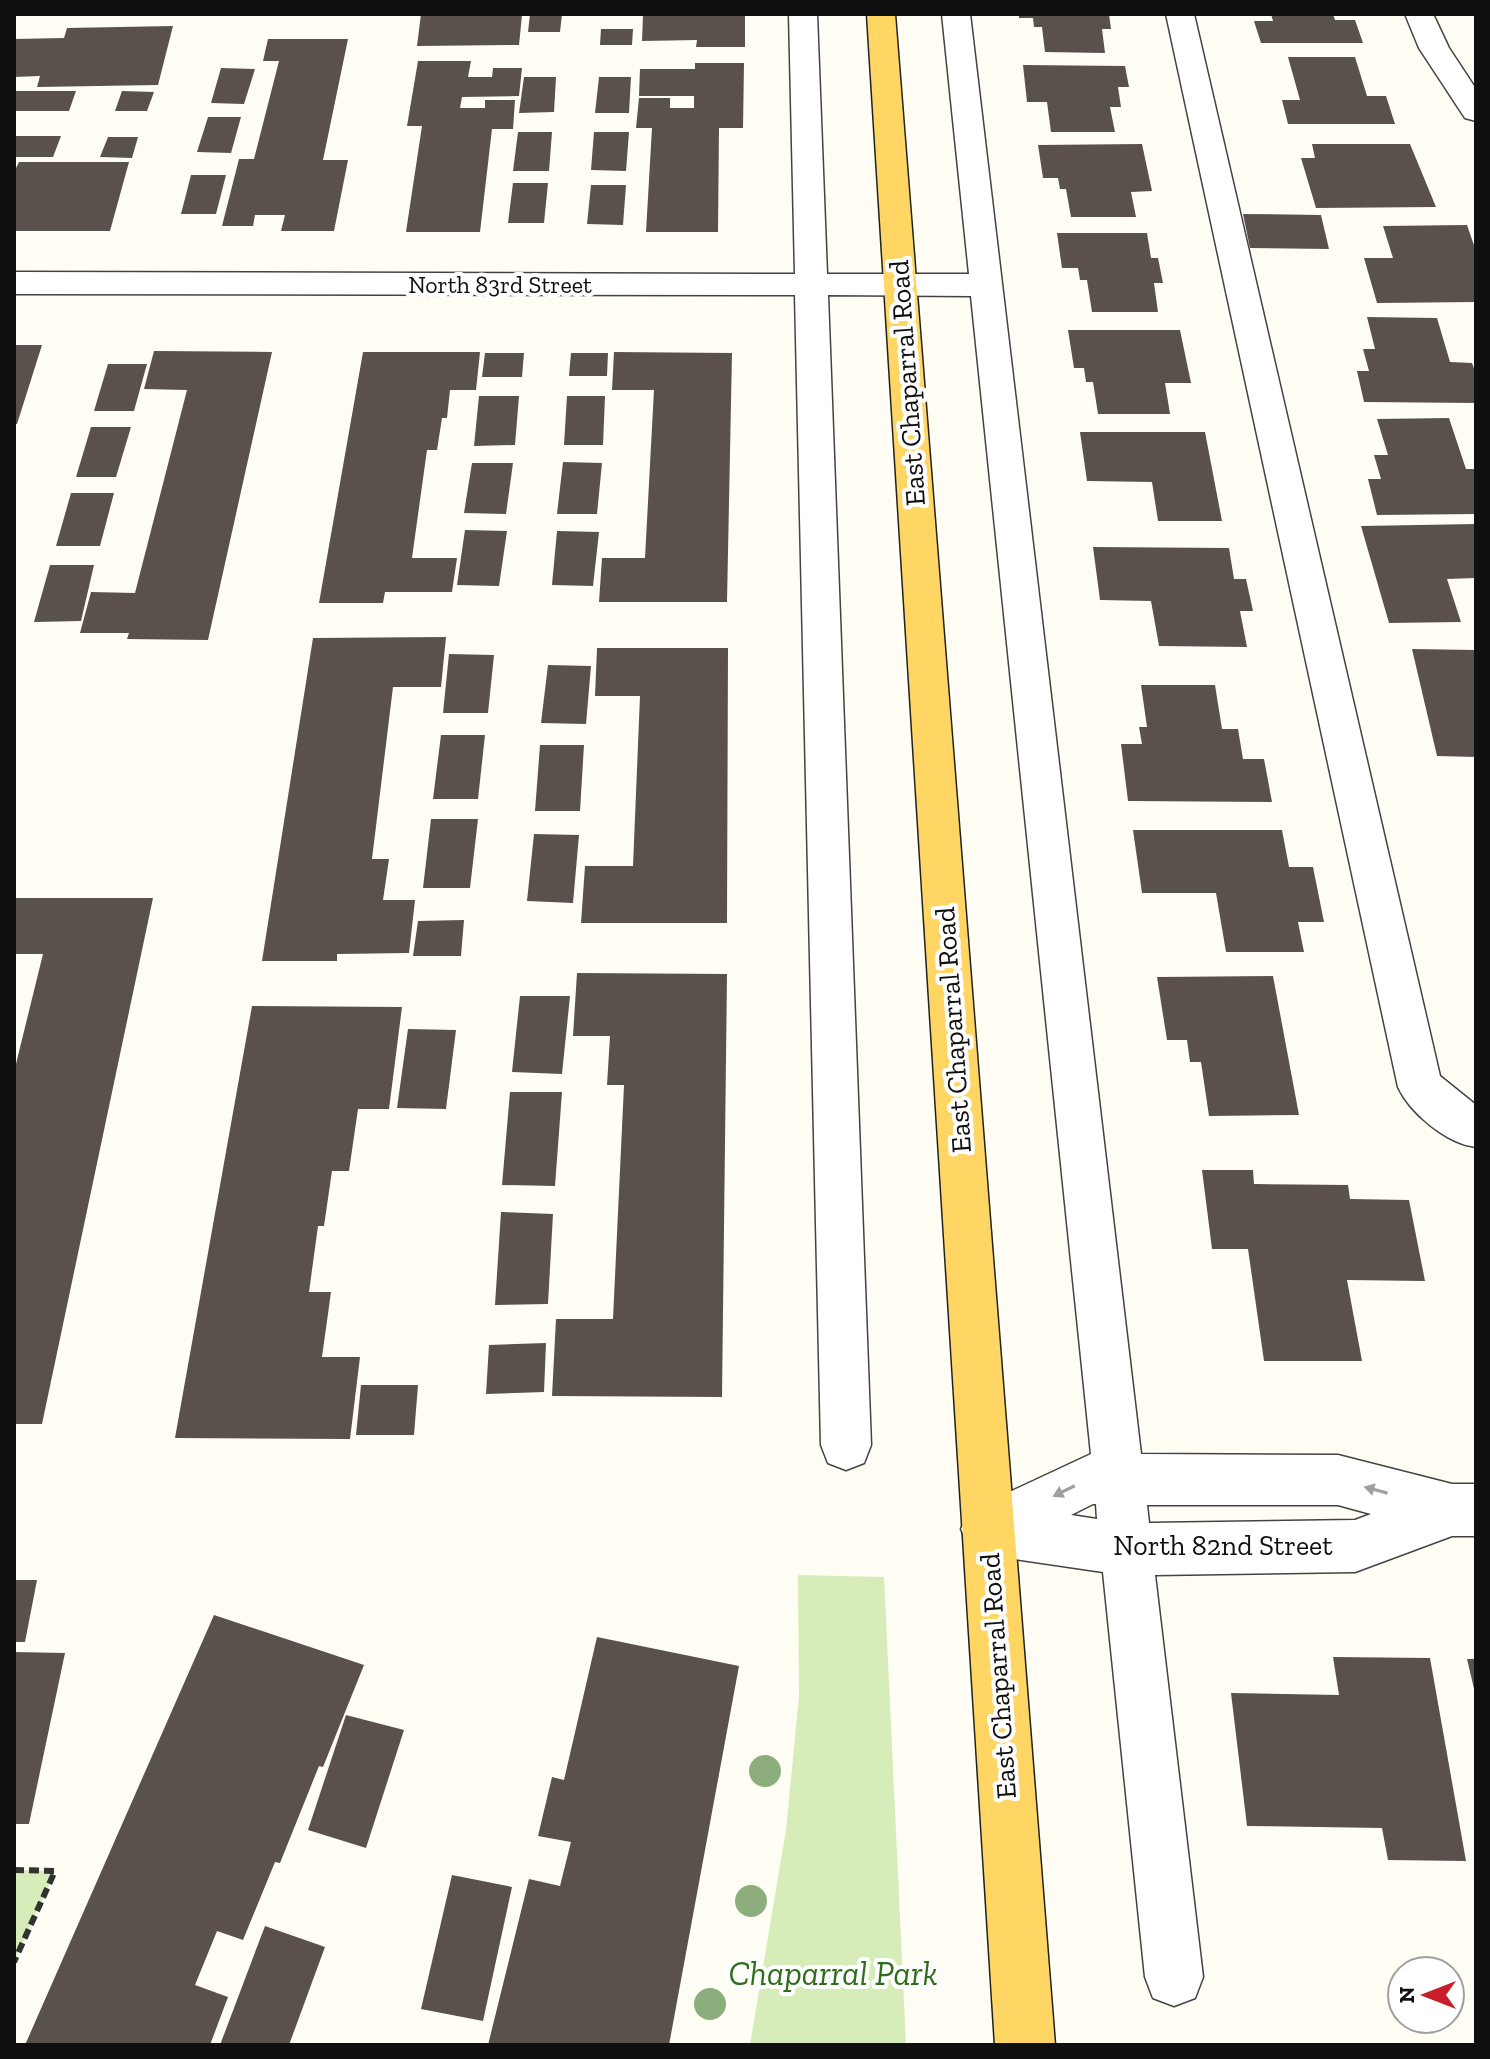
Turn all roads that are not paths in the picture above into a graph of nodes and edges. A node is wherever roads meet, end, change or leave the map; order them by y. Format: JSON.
{"nodes":[{"id":1,"x":803,"y":14,"type":"edge"},
{"id":2,"x":881,"y":14,"type":"edge"},
{"id":3,"x":956,"y":14,"type":"edge"},
{"id":4,"x":1180,"y":14,"type":"edge"},
{"id":5,"x":1419,"y":14,"type":"edge"},
{"id":6,"x":1476,"y":112,"type":"edge"},
{"id":7,"x":14,"y":283,"type":"edge"},
{"id":8,"x":810,"y":284,"type":"junction"},
{"id":9,"x":900,"y":285,"type":"junction"},
{"id":10,"x":986,"y":285,"type":"junction"},
{"id":11,"x":1476,"y":1127,"type":"edge"},
{"id":12,"x":846,"y":1445,"type":"dead end"},
{"id":13,"x":1118,"y":1479,"type":"junction"},
{"id":14,"x":1464,"y":1510,"type":"edge"},
{"id":15,"x":987,"y":1529,"type":"junction"},
{"id":16,"x":1126,"y":1549,"type":"junction"},
{"id":17,"x":1174,"y":1977,"type":"dead end"},
{"id":18,"x":1025,"y":2045,"type":"edge"}],
"edges":[{"from":1,"to":8,"type":"street"},
{"from":2,"to":9,"type":"main road","name":"East Chaparral Road"},
{"from":3,"to":10,"type":"street"},
{"from":4,"to":11,"type":"street"},
{"from":5,"to":6,"type":"street"},
{"from":7,"to":8,"type":"street","name":"North 83rd Street"},
{"from":8,"to":9,"type":"street","name":"North 83rd Street"},
{"from":8,"to":12,"type":"street"},
{"from":9,"to":10,"type":"street","name":"North 83rd Street"},
{"from":9,"to":15,"type":"main road","name":"East Chaparral Road"},
{"from":10,"to":13,"type":"street"},
{"from":14,"to":13,"type":"street","name":"North 82nd Street","one_way":true},
{"from":13,"to":15,"type":"street","name":"North 82nd Street","one_way":true},
{"from":13,"to":16,"type":"street"},
{"from":14,"to":16,"type":"street","name":"North 82nd Street"},
{"from":15,"to":16,"type":"street","name":"North 82nd Street"},
{"from":15,"to":18,"type":"main road","name":"East Chaparral Road"},
{"from":16,"to":17,"type":"street"}]}
